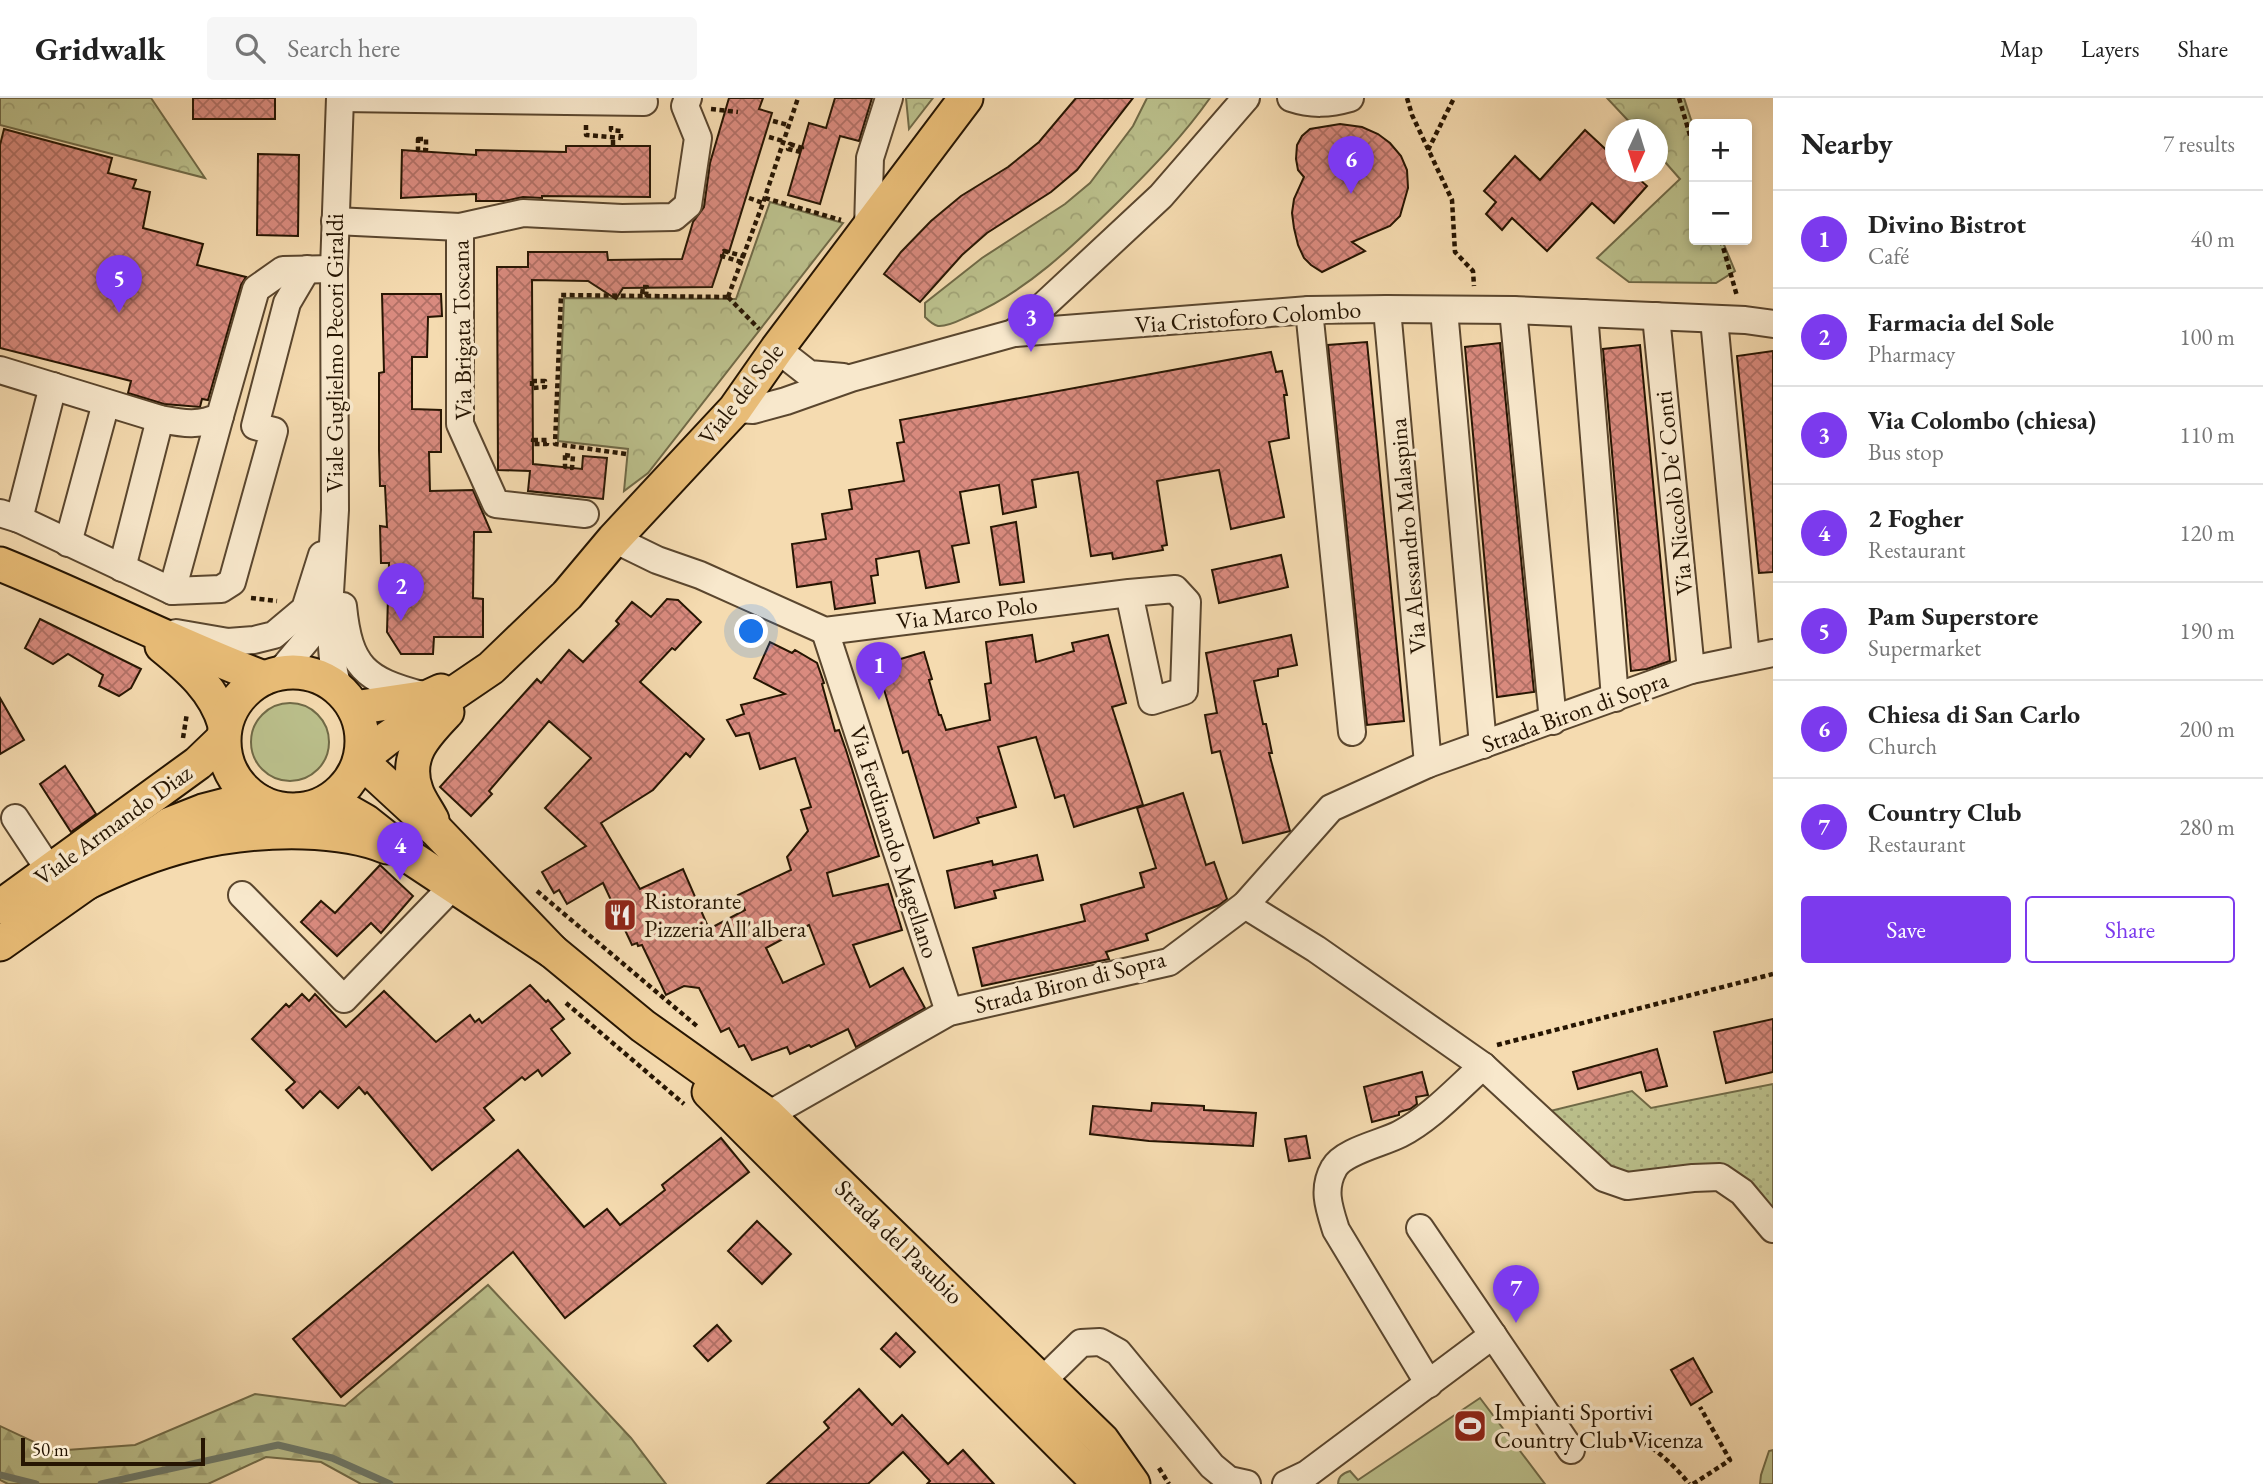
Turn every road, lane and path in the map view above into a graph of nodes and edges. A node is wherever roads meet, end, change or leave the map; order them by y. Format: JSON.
{"nodes":[{"id":1,"x":340,"y":98,"type":"edge"},
{"id":2,"x":688,"y":98,"type":"edge"},
{"id":3,"x":798,"y":98,"type":"edge"},
{"id":4,"x":889,"y":98,"type":"edge"},
{"id":5,"x":966,"y":98,"type":"edge"},
{"id":6,"x":1246,"y":98,"type":"edge"},
{"id":7,"x":1291,"y":98,"type":"edge"},
{"id":8,"x":1350,"y":98,"type":"edge"},
{"id":9,"x":1407,"y":98,"type":"edge"},
{"id":10,"x":1454,"y":98,"type":"edge"},
{"id":11,"x":1679,"y":98,"type":"edge"},
{"id":12,"x":644,"y":102,"type":"dead end"},
{"id":13,"x":773,"y":121,"type":"dead end"},
{"id":14,"x":788,"y":125,"type":"junction"},
{"id":15,"x":1689,"y":132,"type":"edge"},
{"id":16,"x":769,"y":137,"type":"dead end"},
{"id":17,"x":621,"y":138,"type":"dead end"},
{"id":18,"x":783,"y":141,"type":"junction"},
{"id":19,"x":613,"y":145,"type":"dead end"},
{"id":20,"x":1428,"y":150,"type":"junction"},
{"id":21,"x":749,"y":198,"type":"dead end"},
{"id":22,"x":764,"y":200,"type":"junction"},
{"id":23,"x":335,"y":221,"type":"junction"},
{"id":24,"x":460,"y":227,"type":"junction"},
{"id":25,"x":868,"y":228,"type":"junction"},
{"id":26,"x":1722,"y":245,"type":"edge"},
{"id":27,"x":307,"y":268,"type":"junction"},
{"id":28,"x":334,"y":269,"type":"junction"},
{"id":29,"x":728,"y":297,"type":"junction"},
{"id":30,"x":1387,"y":309,"type":"junction"},
{"id":31,"x":1308,"y":310,"type":"junction"},
{"id":32,"x":1444,"y":310,"type":"junction"},
{"id":33,"x":1475,"y":310,"type":"junction"},
{"id":34,"x":1513,"y":310,"type":"junction"},
{"id":35,"x":1584,"y":313,"type":"junction"},
{"id":36,"x":1656,"y":316,"type":"junction"},
{"id":37,"x":1714,"y":319,"type":"junction"},
{"id":38,"x":1745,"y":320,"type":"junction"},
{"id":39,"x":1773,"y":324,"type":"edge"},
{"id":40,"x":1014,"y":333,"type":"junction"},
{"id":41,"x":777,"y":349,"type":"junction"},
{"id":42,"x":0,"y":370,"type":"edge"},
{"id":43,"x":851,"y":378,"type":"junction"},
{"id":44,"x":53,"y":386,"type":"junction"},
{"id":45,"x":106,"y":403,"type":"junction"},
{"id":46,"x":735,"y":409,"type":"junction"},
{"id":47,"x":160,"y":419,"type":"junction"},
{"id":48,"x":218,"y":423,"type":"junction"},
{"id":49,"x":255,"y":426,"type":"junction"},
{"id":50,"x":625,"y":454,"type":"dead end"},
{"id":51,"x":335,"y":510,"type":"junction"},
{"id":52,"x":585,"y":514,"type":"dead end"},
{"id":53,"x":9,"y":516,"type":"edge"},
{"id":54,"x":614,"y":539,"type":"junction"},
{"id":55,"x":68,"y":543,"type":"junction"},
{"id":56,"x":0,"y":564,"type":"edge"},
{"id":57,"x":122,"y":568,"type":"junction"},
{"id":58,"x":172,"y":591,"type":"junction"},
{"id":59,"x":1129,"y":593,"type":"dead end"},
{"id":60,"x":328,"y":609,"type":"junction"},
{"id":61,"x":138,"y":626,"type":"junction"},
{"id":62,"x":825,"y":631,"type":"junction"},
{"id":63,"x":1773,"y":653,"type":"edge"},
{"id":64,"x":1746,"y":658,"type":"junction"},
{"id":65,"x":491,"y":668,"type":"junction"},
{"id":66,"x":1690,"y":670,"type":"junction"},
{"id":67,"x":272,"y":675,"type":"junction"},
{"id":68,"x":428,"y":697,"type":"junction"},
{"id":69,"x":346,"y":698,"type":"junction"},
{"id":70,"x":1615,"y":698,"type":"junction"},
{"id":71,"x":183,"y":705,"type":"dead end"},
{"id":72,"x":1553,"y":721,"type":"junction"},
{"id":73,"x":224,"y":732,"type":"junction"},
{"id":74,"x":1352,"y":732,"type":"dead end"},
{"id":75,"x":1483,"y":745,"type":"junction"},
{"id":76,"x":182,"y":747,"type":"dead end"},
{"id":77,"x":360,"y":760,"type":"junction"},
{"id":78,"x":1428,"y":764,"type":"junction"},
{"id":79,"x":262,"y":803,"type":"junction"},
{"id":80,"x":299,"y":810,"type":"junction"},
{"id":81,"x":15,"y":818,"type":"dead end"},
{"id":82,"x":437,"y":831,"type":"junction"},
{"id":83,"x":413,"y":859,"type":"junction"},
{"id":84,"x":50,"y":871,"type":"junction"},
{"id":85,"x":82,"y":885,"type":"junction"},
{"id":86,"x":453,"y":886,"type":"junction"},
{"id":87,"x":242,"y":895,"type":"dead end"},
{"id":88,"x":1245,"y":905,"type":"junction"},
{"id":89,"x":0,"y":907,"type":"edge"},
{"id":90,"x":0,"y":944,"type":"edge"},
{"id":91,"x":552,"y":951,"type":"junction"},
{"id":92,"x":1773,"y":974,"type":"edge"},
{"id":93,"x":562,"y":1000,"type":"dead end"},
{"id":94,"x":948,"y":1012,"type":"junction"},
{"id":95,"x":643,"y":1026,"type":"junction"},
{"id":96,"x":1483,"y":1066,"type":"junction"},
{"id":97,"x":685,"y":1105,"type":"dead end"},
{"id":98,"x":768,"y":1115,"type":"junction"},
{"id":99,"x":1420,"y":1228,"type":"dead end"},
{"id":100,"x":1773,"y":1229,"type":"edge"},
{"id":101,"x":1493,"y":1335,"type":"junction"},
{"id":102,"x":1042,"y":1381,"type":"junction"},
{"id":103,"x":1429,"y":1384,"type":"junction"},
{"id":104,"x":1700,"y":1407,"type":"dead end"},
{"id":105,"x":1571,"y":1450,"type":"joint"},
{"id":106,"x":1302,"y":1481,"type":"edge"},
{"id":107,"x":1100,"y":1484,"type":"edge"},
{"id":108,"x":1133,"y":1484,"type":"edge"},
{"id":109,"x":1247,"y":1484,"type":"edge"},
{"id":110,"x":1691,"y":1484,"type":"edge"}],
"edges":[{"from":1,"to":12,"type":"street"},
{"from":1,"to":23,"type":"street","name":"Viale Guglielmo Pecori Giraldi"},
{"from":2,"to":24,"type":"street"},
{"from":3,"to":14,"type":"path"},
{"from":4,"to":25,"type":"street"},
{"from":5,"to":25,"type":"main road","name":"Viale del Sole"},
{"from":6,"to":40,"type":"street"},
{"from":7,"to":8,"type":"street"},
{"from":9,"to":20,"type":"path"},
{"from":10,"to":20,"type":"path"},
{"from":11,"to":15,"type":"path"},
{"from":13,"to":14,"type":"path"},
{"from":14,"to":18,"type":"path"},
{"from":16,"to":18,"type":"path"},
{"from":17,"to":19,"type":"path"},
{"from":18,"to":22,"type":"path"},
{"from":20,"to":33,"type":"path"},
{"from":21,"to":22,"type":"path"},
{"from":22,"to":25,"type":"path"},
{"from":22,"to":29,"type":"path"},
{"from":23,"to":24,"type":"street"},
{"from":23,"to":28,"type":"street","name":"Viale Guglielmo Pecori Giraldi"},
{"from":24,"to":52,"type":"street","name":"Via Brigata Toscana"},
{"from":25,"to":41,"type":"main road","name":"Viale del Sole"},
{"from":26,"to":38,"type":"path"},
{"from":27,"to":28,"type":"street"},
{"from":27,"to":48,"type":"street"},
{"from":27,"to":49,"type":"street"},
{"from":28,"to":51,"type":"street","name":"Viale Guglielmo Pecori Giraldi"},
{"from":29,"to":41,"type":"path"},
{"from":29,"to":50,"type":"path"},
{"from":30,"to":31,"type":"street","name":"Via Cristoforo Colombo"},
{"from":30,"to":32,"type":"street","name":"Via Cristoforo Colombo"},
{"from":30,"to":78,"type":"street","name":"Via Alessandro Malaspina"},
{"from":31,"to":40,"type":"street","name":"Via Cristoforo Colombo"},
{"from":31,"to":74,"type":"street"},
{"from":32,"to":33,"type":"street","name":"Via Cristoforo Colombo"},
{"from":32,"to":75,"type":"street"},
{"from":33,"to":34,"type":"street","name":"Via Cristoforo Colombo"},
{"from":34,"to":35,"type":"street","name":"Via Cristoforo Colombo"},
{"from":34,"to":72,"type":"street"},
{"from":35,"to":36,"type":"street","name":"Via Cristoforo Colombo"},
{"from":35,"to":70,"type":"street"},
{"from":36,"to":37,"type":"street","name":"Via Cristoforo Colombo"},
{"from":36,"to":66,"type":"street","name":"Via Niccolò De' Conti"},
{"from":37,"to":38,"type":"street","name":"Via Cristoforo Colombo"},
{"from":37,"to":64,"type":"street"},
{"from":38,"to":39,"type":"street","name":"Via Cristoforo Colombo"},
{"from":40,"to":43,"type":"street","name":"Via Cristoforo Colombo"},
{"from":41,"to":43,"type":"street"},
{"from":41,"to":46,"type":"main road","name":"Viale del Sole"},
{"from":42,"to":44,"type":"street"},
{"from":43,"to":46,"type":"street","name":"Via Cristoforo Colombo"},
{"from":44,"to":45,"type":"street"},
{"from":44,"to":53,"type":"street"},
{"from":45,"to":47,"type":"street"},
{"from":45,"to":55,"type":"street"},
{"from":46,"to":54,"type":"main road","name":"Viale del Sole"},
{"from":47,"to":48,"type":"street"},
{"from":47,"to":57,"type":"street"},
{"from":48,"to":49,"type":"street"},
{"from":48,"to":58,"type":"street"},
{"from":49,"to":58,"type":"street"},
{"from":51,"to":60,"type":"street","name":"Viale Guglielmo Pecori Giraldi"},
{"from":51,"to":61,"type":"street"},
{"from":51,"to":68,"type":"street"},
{"from":53,"to":55,"type":"street"},
{"from":54,"to":62,"type":"street"},
{"from":54,"to":65,"type":"main road","name":"Viale del Sole"},
{"from":55,"to":57,"type":"street"},
{"from":56,"to":61,"type":"main road"},
{"from":57,"to":58,"type":"street"},
{"from":59,"to":62,"type":"street","name":"Via Marco Polo"},
{"from":60,"to":67,"type":"street"},
{"from":60,"to":69,"type":"street","name":"Viale Guglielmo Pecori Giraldi"},
{"from":61,"to":67,"type":"main road"},
{"from":61,"to":73,"type":"main road"},
{"from":62,"to":94,"type":"street","name":"Via Ferdinando Magellano"},
{"from":63,"to":64,"type":"street","name":"Strada Biron di Sopra"},
{"from":64,"to":66,"type":"street","name":"Strada Biron di Sopra"},
{"from":65,"to":68,"type":"main road","name":"Viale del Sole"},
{"from":65,"to":77,"type":"main road","name":"Viale del Sole"},
{"from":65,"to":82,"type":"main road"},
{"from":66,"to":70,"type":"street","name":"Strada Biron di Sopra"},
{"from":67,"to":69,"type":"main road"},
{"from":67,"to":73,"type":"main road"},
{"from":68,"to":69,"type":"main road","name":"Viale del Sole"},
{"from":69,"to":77,"type":"main road"},
{"from":70,"to":72,"type":"street","name":"Strada Biron di Sopra"},
{"from":71,"to":76,"type":"path"},
{"from":72,"to":75,"type":"street","name":"Strada Biron di Sopra"},
{"from":73,"to":79,"type":"main road"},
{"from":73,"to":84,"type":"main road","name":"Viale Armando Diaz"},
{"from":75,"to":78,"type":"street","name":"Strada Biron di Sopra"},
{"from":77,"to":80,"type":"main road","name":"Strada del Pasubio"},
{"from":77,"to":82,"type":"main road","name":"Strada del Pasubio"},
{"from":78,"to":88,"type":"street","name":"Strada Biron di Sopra"},
{"from":79,"to":80,"type":"main road","name":"Strada del Pasubio"},
{"from":79,"to":85,"type":"main road","name":"Viale Armando Diaz"},
{"from":80,"to":83,"type":"main road","name":"Strada del Pasubio"},
{"from":81,"to":84,"type":"street"},
{"from":82,"to":91,"type":"main road","name":"Strada del Pasubio"},
{"from":83,"to":85,"type":"main road"},
{"from":83,"to":86,"type":"main road","name":"Strada del Pasubio"},
{"from":84,"to":89,"type":"main road","name":"Viale Armando Diaz"},
{"from":85,"to":90,"type":"main road","name":"Viale Armando Diaz"},
{"from":86,"to":87,"type":"street"},
{"from":86,"to":91,"type":"main road","name":"Strada del Pasubio"},
{"from":88,"to":94,"type":"street","name":"Strada Biron di Sopra"},
{"from":88,"to":96,"type":"street"},
{"from":91,"to":95,"type":"main road","name":"Strada del Pasubio"},
{"from":92,"to":96,"type":"path"},
{"from":93,"to":97,"type":"path"},
{"from":94,"to":98,"type":"street","name":"Strada Biron di Sopra"},
{"from":95,"to":98,"type":"main road","name":"Strada del Pasubio"},
{"from":95,"to":107,"type":"main road","name":"Strada del Pasubio"},
{"from":96,"to":100,"type":"street"},
{"from":96,"to":103,"type":"street"},
{"from":98,"to":102,"type":"main road","name":"Strada del Pasubio"},
{"from":99,"to":101,"type":"street"},
{"from":101,"to":103,"type":"street"},
{"from":101,"to":105,"type":"street"},
{"from":102,"to":108,"type":"main road","name":"Strada del Pasubio"},
{"from":102,"to":109,"type":"street"},
{"from":103,"to":106,"type":"street"},
{"from":104,"to":110,"type":"path"},
{"from":105,"to":110,"type":"path"}]}
